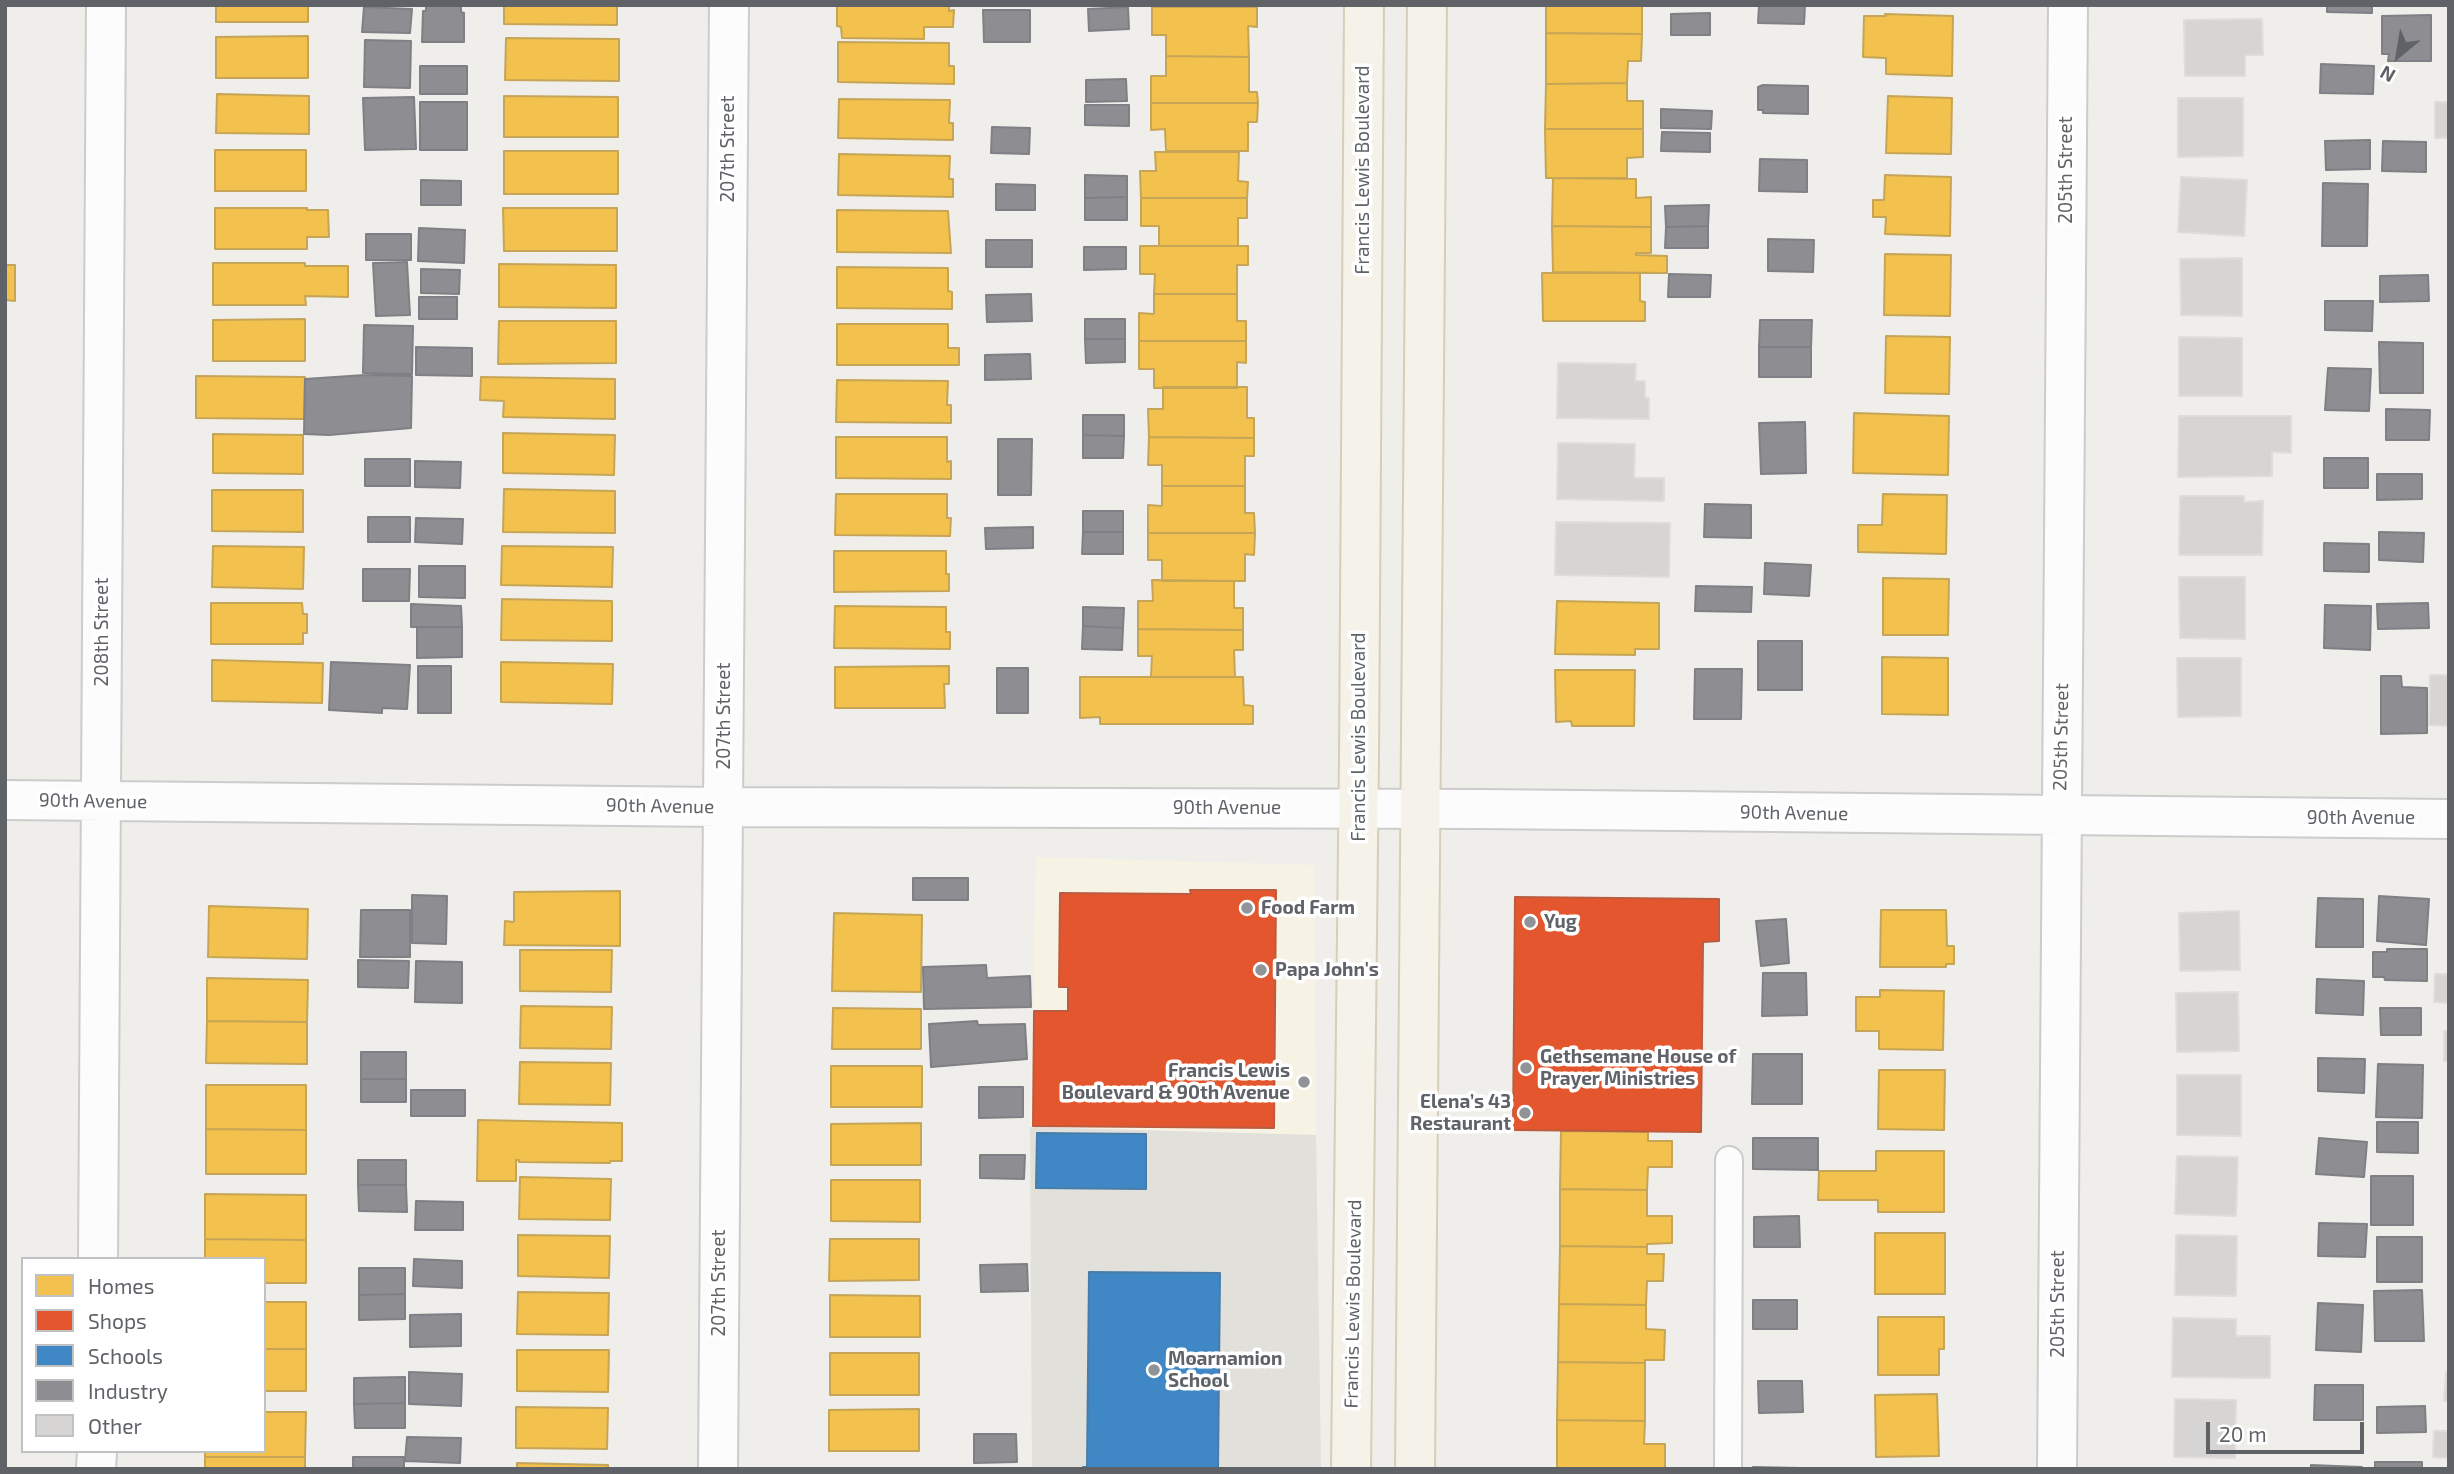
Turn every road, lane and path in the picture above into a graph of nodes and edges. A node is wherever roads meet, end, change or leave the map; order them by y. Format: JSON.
{"nodes":[{"id":1,"x":106,"y":5,"type":"edge"},
{"id":2,"x":729,"y":5,"type":"edge"},
{"id":3,"x":1364,"y":5,"type":"edge"},
{"id":4,"x":1427,"y":5,"type":"edge"},
{"id":5,"x":2068,"y":5,"type":"edge"},
{"id":6,"x":5,"y":800,"type":"edge"},
{"id":7,"x":102,"y":801,"type":"junction"},
{"id":8,"x":723,"y":807,"type":"junction"},
{"id":9,"x":1419,"y":808,"type":"junction"},
{"id":10,"x":1358,"y":809,"type":"junction"},
{"id":11,"x":2060,"y":816,"type":"junction"},
{"id":12,"x":2449,"y":818,"type":"edge"},
{"id":13,"x":1729,"y":1160,"type":"dead end"},
{"id":14,"x":98,"y":1257,"type":"edge"},
{"id":15,"x":718,"y":1469,"type":"edge"},
{"id":16,"x":1351,"y":1469,"type":"edge"},
{"id":17,"x":1415,"y":1469,"type":"edge"},
{"id":18,"x":1728,"y":1469,"type":"edge"},
{"id":19,"x":2057,"y":1469,"type":"edge"}],
"edges":[{"from":1,"to":7,"type":"street","name":"208th Street"},
{"from":2,"to":8,"type":"street","name":"207th Street"},
{"from":3,"to":10,"type":"main road","name":"Francis Lewis Boulevard"},
{"from":4,"to":9,"type":"main road"},
{"from":5,"to":11,"type":"street","name":"205th Street"},
{"from":6,"to":7,"type":"street","name":"90th Avenue"},
{"from":7,"to":8,"type":"street","name":"90th Avenue"},
{"from":7,"to":14,"type":"street","name":"208th Street"},
{"from":8,"to":10,"type":"street","name":"90th Avenue"},
{"from":8,"to":15,"type":"street","name":"207th Street"},
{"from":9,"to":10,"type":"street","name":"90th Avenue"},
{"from":9,"to":11,"type":"street","name":"90th Avenue"},
{"from":9,"to":17,"type":"main road"},
{"from":10,"to":16,"type":"main road","name":"Francis Lewis Boulevard"},
{"from":11,"to":12,"type":"street","name":"90th Avenue"},
{"from":11,"to":19,"type":"street","name":"205th Street"},
{"from":13,"to":18,"type":"lane"}]}
